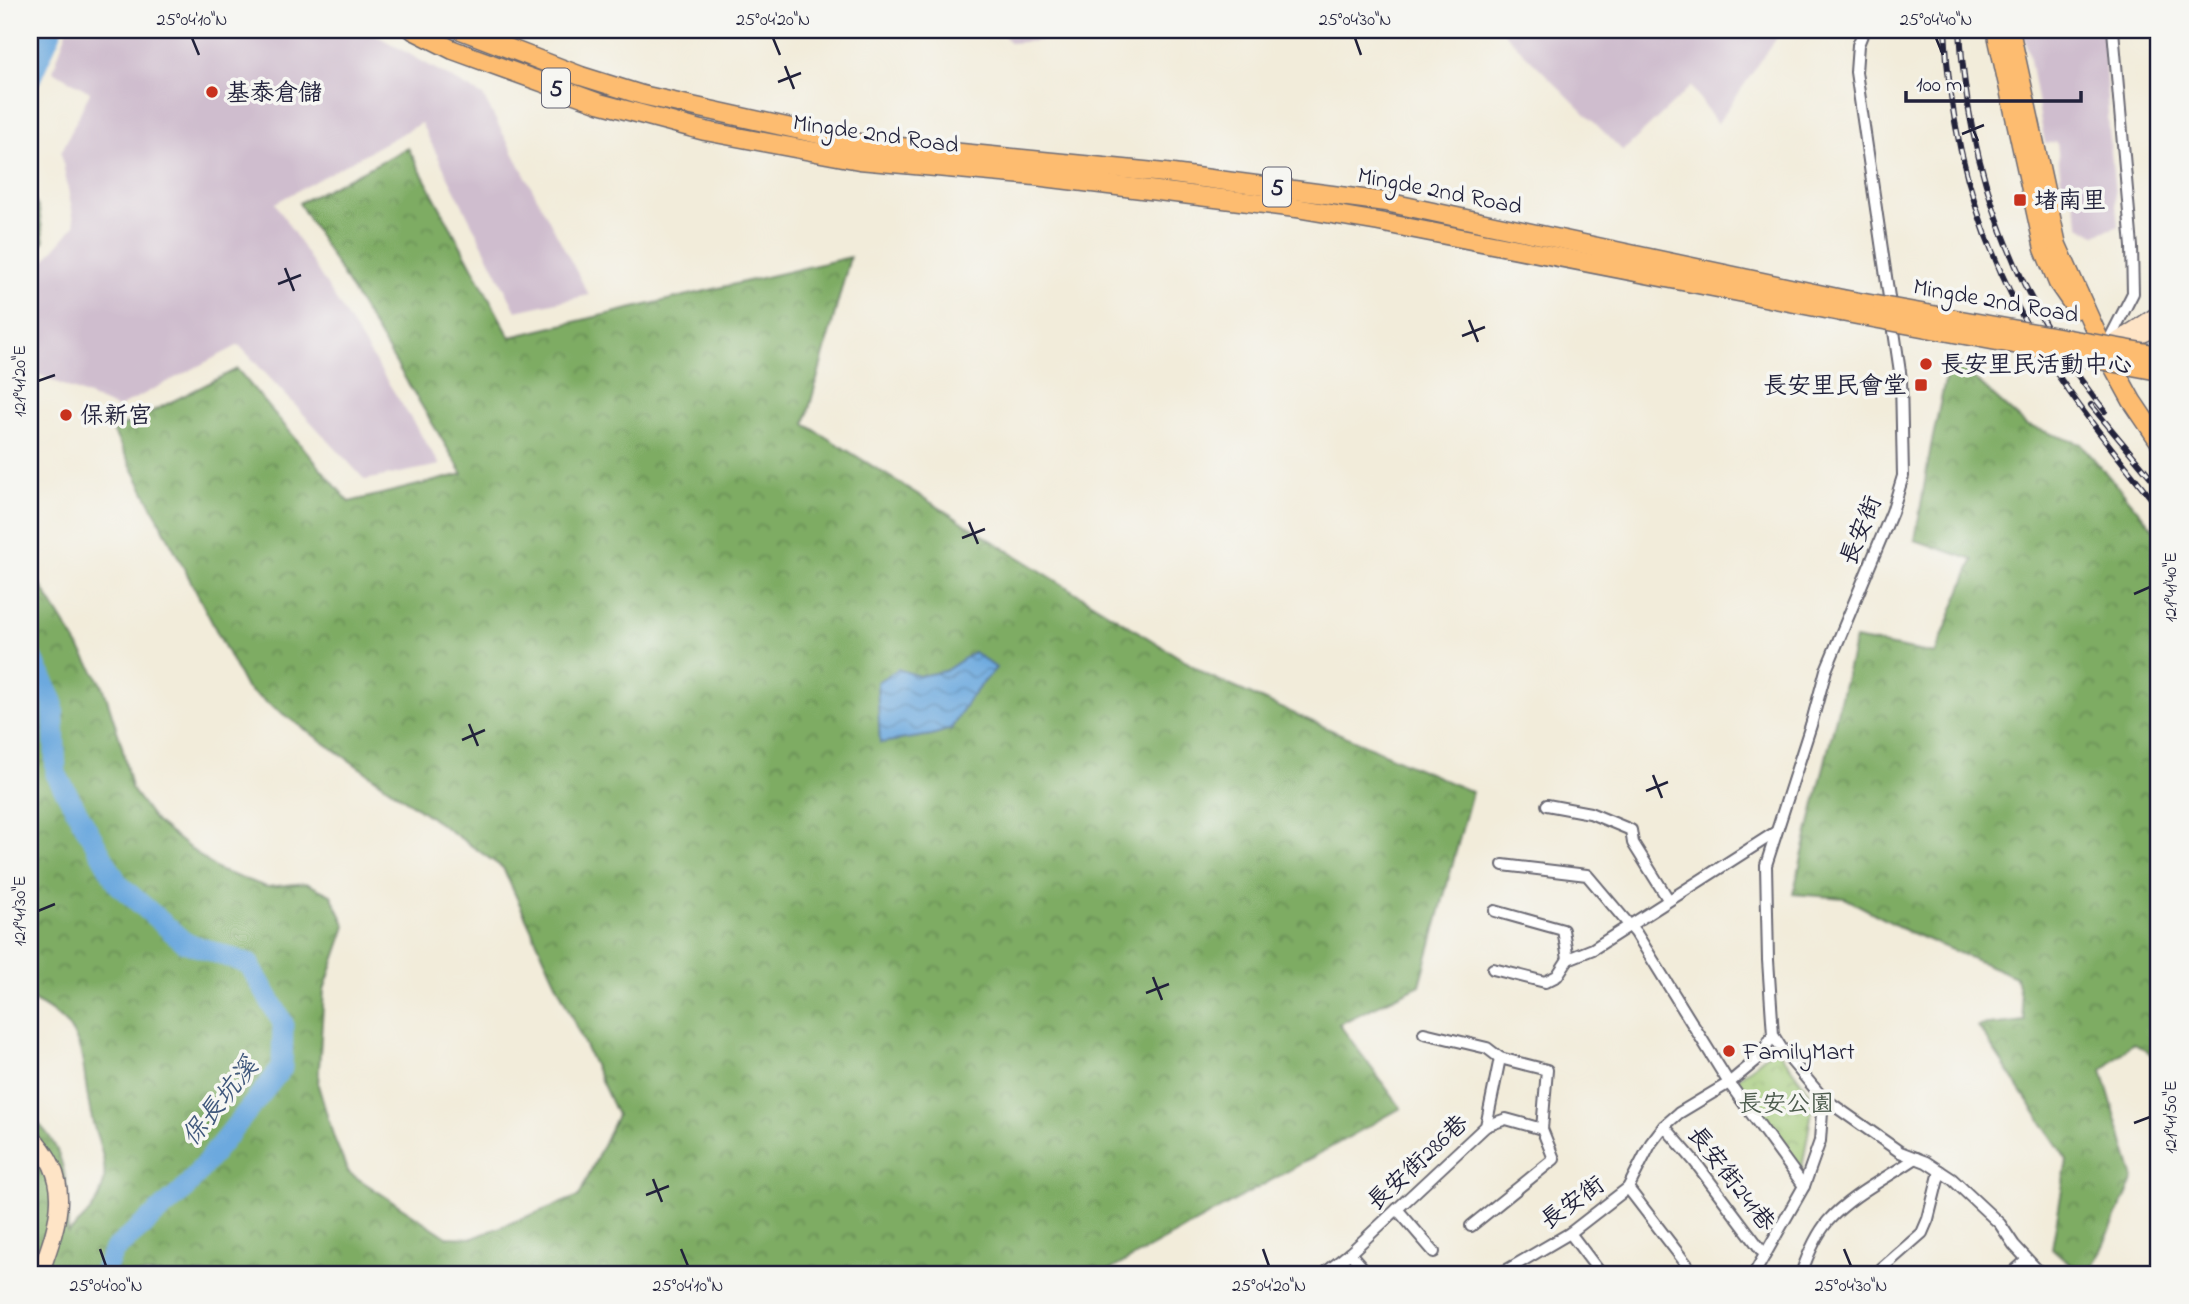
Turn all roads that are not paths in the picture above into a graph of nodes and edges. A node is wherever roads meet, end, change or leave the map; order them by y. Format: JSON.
{"nodes":[{"id":1,"x":413,"y":30,"type":"edge"},
{"id":2,"x":461,"y":30,"type":"edge"},
{"id":3,"x":1864,"y":30,"type":"edge"},
{"id":4,"x":2001,"y":30,"type":"edge"},
{"id":5,"x":2113,"y":30,"type":"edge"},
{"id":6,"x":1842,"y":306,"type":"junction"},
{"id":7,"x":2158,"y":319,"type":"edge"},
{"id":8,"x":2104,"y":349,"type":"junction"},
{"id":9,"x":2159,"y":355,"type":"edge"},
{"id":10,"x":2159,"y":371,"type":"edge"},
{"id":11,"x":2159,"y":441,"type":"edge"},
{"id":12,"x":1546,"y":806,"type":"dead end"},
{"id":13,"x":1776,"y":832,"type":"junction"},
{"id":14,"x":1503,"y":865,"type":"dead end"},
{"id":15,"x":1668,"y":899,"type":"junction"},
{"id":16,"x":1495,"y":911,"type":"dead end"},
{"id":17,"x":1629,"y":925,"type":"junction"},
{"id":18,"x":1568,"y":959,"type":"junction"},
{"id":19,"x":1493,"y":968,"type":"dead end"},
{"id":20,"x":1424,"y":1033,"type":"dead end"},
{"id":21,"x":1773,"y":1035,"type":"junction"},
{"id":22,"x":1500,"y":1058,"type":"junction"},
{"id":23,"x":1729,"y":1083,"type":"junction"},
{"id":24,"x":1822,"y":1097,"type":"junction"},
{"id":25,"x":1486,"y":1126,"type":"junction"},
{"id":26,"x":1664,"y":1126,"type":"junction"},
{"id":27,"x":1542,"y":1129,"type":"junction"},
{"id":28,"x":30,"y":1135,"type":"edge"},
{"id":29,"x":1916,"y":1158,"type":"junction"},
{"id":30,"x":1940,"y":1171,"type":"junction"},
{"id":31,"x":1804,"y":1186,"type":"junction"},
{"id":32,"x":1628,"y":1188,"type":"junction"},
{"id":33,"x":1397,"y":1209,"type":"junction"},
{"id":34,"x":1471,"y":1226,"type":"dead end"},
{"id":35,"x":1570,"y":1233,"type":"junction"},
{"id":36,"x":1434,"y":1252,"type":"dead end"},
{"id":37,"x":1350,"y":1253,"type":"junction"},
{"id":38,"x":1765,"y":1255,"type":"junction"},
{"id":39,"x":2027,"y":1260,"type":"junction"},
{"id":40,"x":1513,"y":1271,"type":"edge"},
{"id":41,"x":40,"y":1274,"type":"edge"},
{"id":42,"x":1324,"y":1274,"type":"edge"},
{"id":43,"x":1368,"y":1274,"type":"edge"},
{"id":44,"x":1500,"y":1274,"type":"edge"},
{"id":45,"x":1601,"y":1274,"type":"edge"},
{"id":46,"x":1693,"y":1274,"type":"edge"},
{"id":47,"x":1754,"y":1274,"type":"edge"},
{"id":48,"x":1801,"y":1274,"type":"edge"},
{"id":49,"x":1879,"y":1274,"type":"edge"},
{"id":50,"x":2011,"y":1274,"type":"edge"},
{"id":51,"x":2041,"y":1274,"type":"edge"}],
"edges":[{"from":1,"to":6,"type":"main road","name":"Mingde 2nd Road","number":"5"},
{"from":2,"to":6,"type":"main road","name":"Mingde 2nd Road","number":"5"},
{"from":3,"to":13,"type":"street","name":"長安街"},
{"from":4,"to":8,"type":"main road"},
{"from":5,"to":8,"type":"street"},
{"from":6,"to":9,"type":"main road","name":"Mingde 2nd Road","number":"5","bridge":true},
{"from":6,"to":10,"type":"main road","name":"Mingde 2nd Road","number":"5","bridge":true},
{"from":7,"to":8,"type":"street"},
{"from":8,"to":11,"type":"main road"},
{"from":12,"to":15,"type":"street"},
{"from":13,"to":15,"type":"street"},
{"from":13,"to":21,"type":"street","name":"長安街"},
{"from":14,"to":17,"type":"street"},
{"from":15,"to":17,"type":"street"},
{"from":16,"to":18,"type":"street"},
{"from":17,"to":18,"type":"street"},
{"from":17,"to":23,"type":"street"},
{"from":18,"to":19,"type":"street"},
{"from":20,"to":22,"type":"street"},
{"from":21,"to":23,"type":"street","name":"長安街"},
{"from":21,"to":24,"type":"street"},
{"from":22,"to":25,"type":"street","name":"長安街286巷"},
{"from":22,"to":27,"type":"street"},
{"from":23,"to":26,"type":"street","name":"長安街"},
{"from":23,"to":31,"type":"street"},
{"from":24,"to":29,"type":"street"},
{"from":24,"to":31,"type":"street"},
{"from":25,"to":27,"type":"street"},
{"from":25,"to":33,"type":"street","name":"長安街286巷"},
{"from":26,"to":32,"type":"street","name":"長安街"},
{"from":26,"to":38,"type":"street","name":"長安街241巷"},
{"from":27,"to":34,"type":"street"},
{"from":28,"to":41,"type":"street"},
{"from":29,"to":30,"type":"street"},
{"from":29,"to":48,"type":"street"},
{"from":30,"to":39,"type":"street"},
{"from":30,"to":49,"type":"street"},
{"from":31,"to":38,"type":"street"},
{"from":32,"to":35,"type":"street","name":"長安街"},
{"from":32,"to":46,"type":"street"},
{"from":33,"to":36,"type":"street"},
{"from":33,"to":37,"type":"street","name":"長安街286巷"},
{"from":35,"to":40,"type":"street","name":"長安街"},
{"from":35,"to":45,"type":"street"},
{"from":37,"to":42,"type":"street","name":"長安街286巷"},
{"from":37,"to":43,"type":"street"},
{"from":38,"to":47,"type":"street"},
{"from":39,"to":50,"type":"street"},
{"from":39,"to":51,"type":"street"},
{"from":40,"to":44,"type":"street","name":"長安街"}]}
